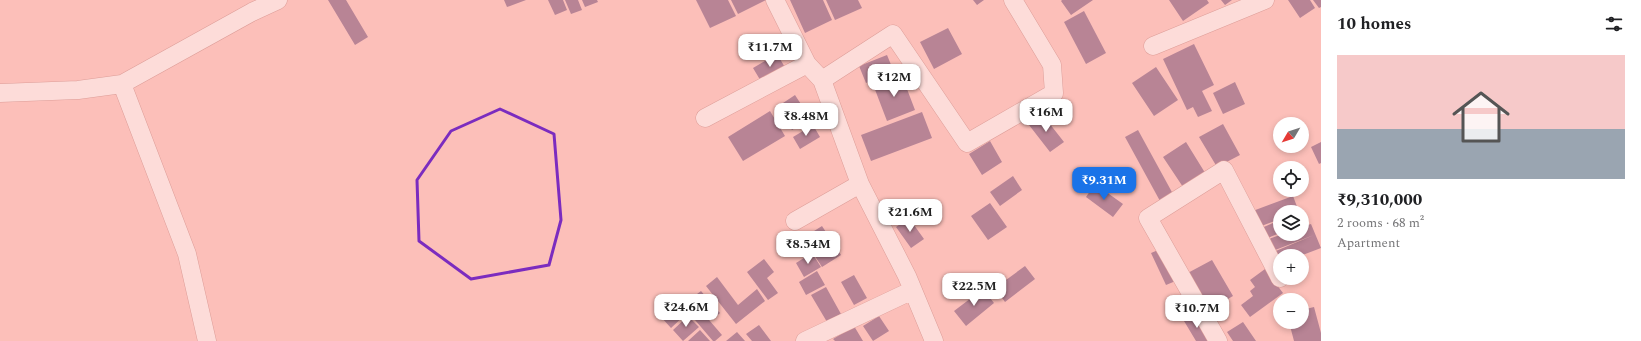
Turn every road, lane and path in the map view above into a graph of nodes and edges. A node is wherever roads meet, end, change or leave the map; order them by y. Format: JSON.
{"nodes":[{"id":1,"x":278,"y":0,"type":"edge"},
{"id":2,"x":775,"y":0,"type":"edge"},
{"id":3,"x":1013,"y":0,"type":"edge"},
{"id":4,"x":1264,"y":0,"type":"edge"},
{"id":5,"x":1153,"y":46,"type":"dead end"},
{"id":6,"x":807,"y":64,"type":"junction"},
{"id":7,"x":822,"y":80,"type":"junction"},
{"id":8,"x":122,"y":84,"type":"junction"},
{"id":9,"x":0,"y":93,"type":"edge"},
{"id":10,"x":705,"y":118,"type":"dead end"},
{"id":11,"x":860,"y":184,"type":"junction"},
{"id":12,"x":795,"y":221,"type":"dead end"},
{"id":13,"x":1273,"y":265,"type":"edge"},
{"id":14,"x":913,"y":290,"type":"junction"},
{"id":15,"x":207,"y":341,"type":"edge"},
{"id":16,"x":805,"y":341,"type":"edge"},
{"id":17,"x":934,"y":341,"type":"edge"},
{"id":18,"x":1218,"y":341,"type":"edge"}],
"edges":[{"from":1,"to":8,"type":"street"},
{"from":2,"to":6,"type":"street"},
{"from":3,"to":7,"type":"street"},
{"from":4,"to":5,"type":"street"},
{"from":6,"to":7,"type":"street"},
{"from":6,"to":10,"type":"street"},
{"from":7,"to":11,"type":"street"},
{"from":8,"to":9,"type":"street"},
{"from":8,"to":15,"type":"street"},
{"from":11,"to":12,"type":"street"},
{"from":11,"to":14,"type":"street"},
{"from":13,"to":18,"type":"street"},
{"from":14,"to":16,"type":"street"},
{"from":14,"to":17,"type":"street"}]}
